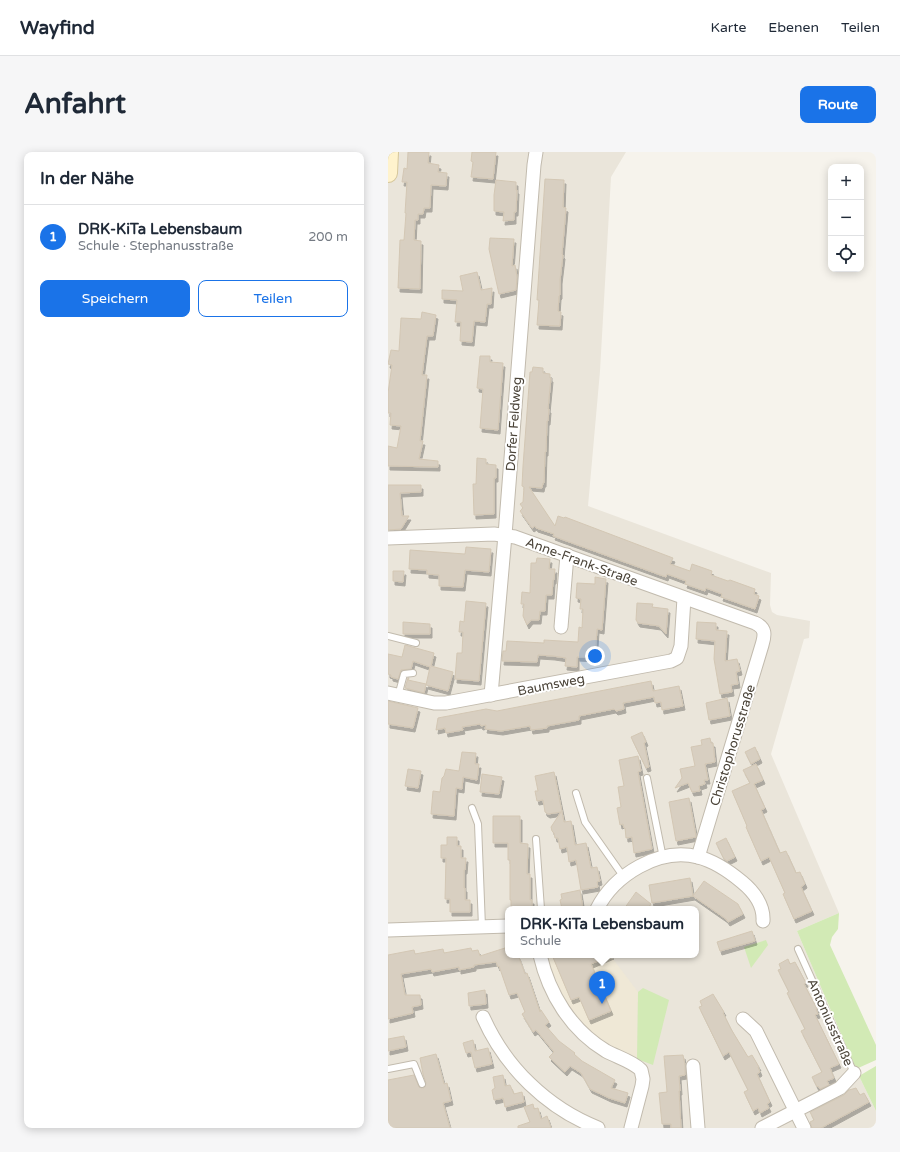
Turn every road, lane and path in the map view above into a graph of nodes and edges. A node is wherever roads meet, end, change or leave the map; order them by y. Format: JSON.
{"nodes":[{"id":1,"x":389,"y":152,"type":"edge"},
{"id":2,"x":536,"y":152,"type":"edge"},
{"id":3,"x":388,"y":172,"type":"edge"},
{"id":4,"x":505,"y":535,"type":"junction"},
{"id":5,"x":388,"y":538,"type":"edge"},
{"id":6,"x":567,"y":555,"type":"junction"},
{"id":7,"x":684,"y":598,"type":"junction"},
{"id":8,"x":561,"y":627,"type":"dead end"},
{"id":9,"x":764,"y":633,"type":"joint"},
{"id":10,"x":388,"y":636,"type":"edge"},
{"id":11,"x":416,"y":643,"type":"dead end"},
{"id":12,"x":413,"y":674,"type":"dead end"},
{"id":13,"x":393,"y":694,"type":"edge"},
{"id":14,"x":491,"y":695,"type":"junction"},
{"id":15,"x":647,"y":778,"type":"dead end"},
{"id":16,"x":576,"y":792,"type":"dead end"},
{"id":17,"x":472,"y":808,"type":"dead end"},
{"id":18,"x":536,"y":839,"type":"dead end"},
{"id":19,"x":698,"y":857,"type":"junction"},
{"id":20,"x":663,"y":858,"type":"junction"},
{"id":21,"x":623,"y":876,"type":"junction"},
{"id":22,"x":541,"y":906,"type":"edge"},
{"id":23,"x":599,"y":906,"type":"edge"},
{"id":24,"x":763,"y":921,"type":"dead end"},
{"id":25,"x":505,"y":926,"type":"edge"},
{"id":26,"x":482,"y":927,"type":"junction"},
{"id":27,"x":388,"y":930,"type":"edge"},
{"id":28,"x":798,"y":949,"type":"dead end"},
{"id":29,"x":541,"y":958,"type":"edge"},
{"id":30,"x":483,"y":1017,"type":"dead end"},
{"id":31,"x":743,"y":1019,"type":"dead end"},
{"id":32,"x":693,"y":1066,"type":"dead end"},
{"id":33,"x":388,"y":1070,"type":"edge"},
{"id":34,"x":854,"y":1074,"type":"joint"},
{"id":35,"x":422,"y":1084,"type":"dead end"},
{"id":36,"x":795,"y":1112,"type":"junction"},
{"id":37,"x":598,"y":1128,"type":"edge"},
{"id":38,"x":631,"y":1128,"type":"edge"},
{"id":39,"x":698,"y":1128,"type":"edge"},
{"id":40,"x":762,"y":1128,"type":"edge"},
{"id":41,"x":804,"y":1128,"type":"edge"}],
"edges":[{"from":1,"to":3,"type":"street"},
{"from":2,"to":4,"type":"street","name":"Dorfer Feldweg"},
{"from":4,"to":5,"type":"street","name":"Anne-Frank-Straße"},
{"from":4,"to":6,"type":"street","name":"Anne-Frank-Straße"},
{"from":4,"to":14,"type":"street","name":"Dorfer Feldweg"},
{"from":6,"to":7,"type":"street","name":"Anne-Frank-Straße"},
{"from":6,"to":8,"type":"street"},
{"from":7,"to":9,"type":"street","name":"Anne-Frank-Straße"},
{"from":7,"to":14,"type":"street","name":"Baumsweg"},
{"from":9,"to":19,"type":"street","name":"Christophorusstraße"},
{"from":10,"to":11,"type":"lane"},
{"from":12,"to":13,"type":"lane"},
{"from":13,"to":14,"type":"street","name":"Baumsweg"},
{"from":15,"to":20,"type":"lane"},
{"from":16,"to":21,"type":"lane"},
{"from":17,"to":26,"type":"lane"},
{"from":18,"to":22,"type":"lane"},
{"from":19,"to":20,"type":"street"},
{"from":19,"to":24,"type":"street"},
{"from":20,"to":21,"type":"street"},
{"from":21,"to":23,"type":"street"},
{"from":25,"to":26,"type":"street"},
{"from":26,"to":27,"type":"street"},
{"from":28,"to":34,"type":"lane","name":"Antoniusstraße"},
{"from":29,"to":38,"type":"street"},
{"from":30,"to":37,"type":"street"},
{"from":31,"to":36,"type":"street"},
{"from":32,"to":39,"type":"street"},
{"from":33,"to":35,"type":"lane"},
{"from":34,"to":36,"type":"street","name":"Antoniusstraße"},
{"from":36,"to":40,"type":"street","name":"Antoniusstraße"},
{"from":36,"to":41,"type":"street"}]}
